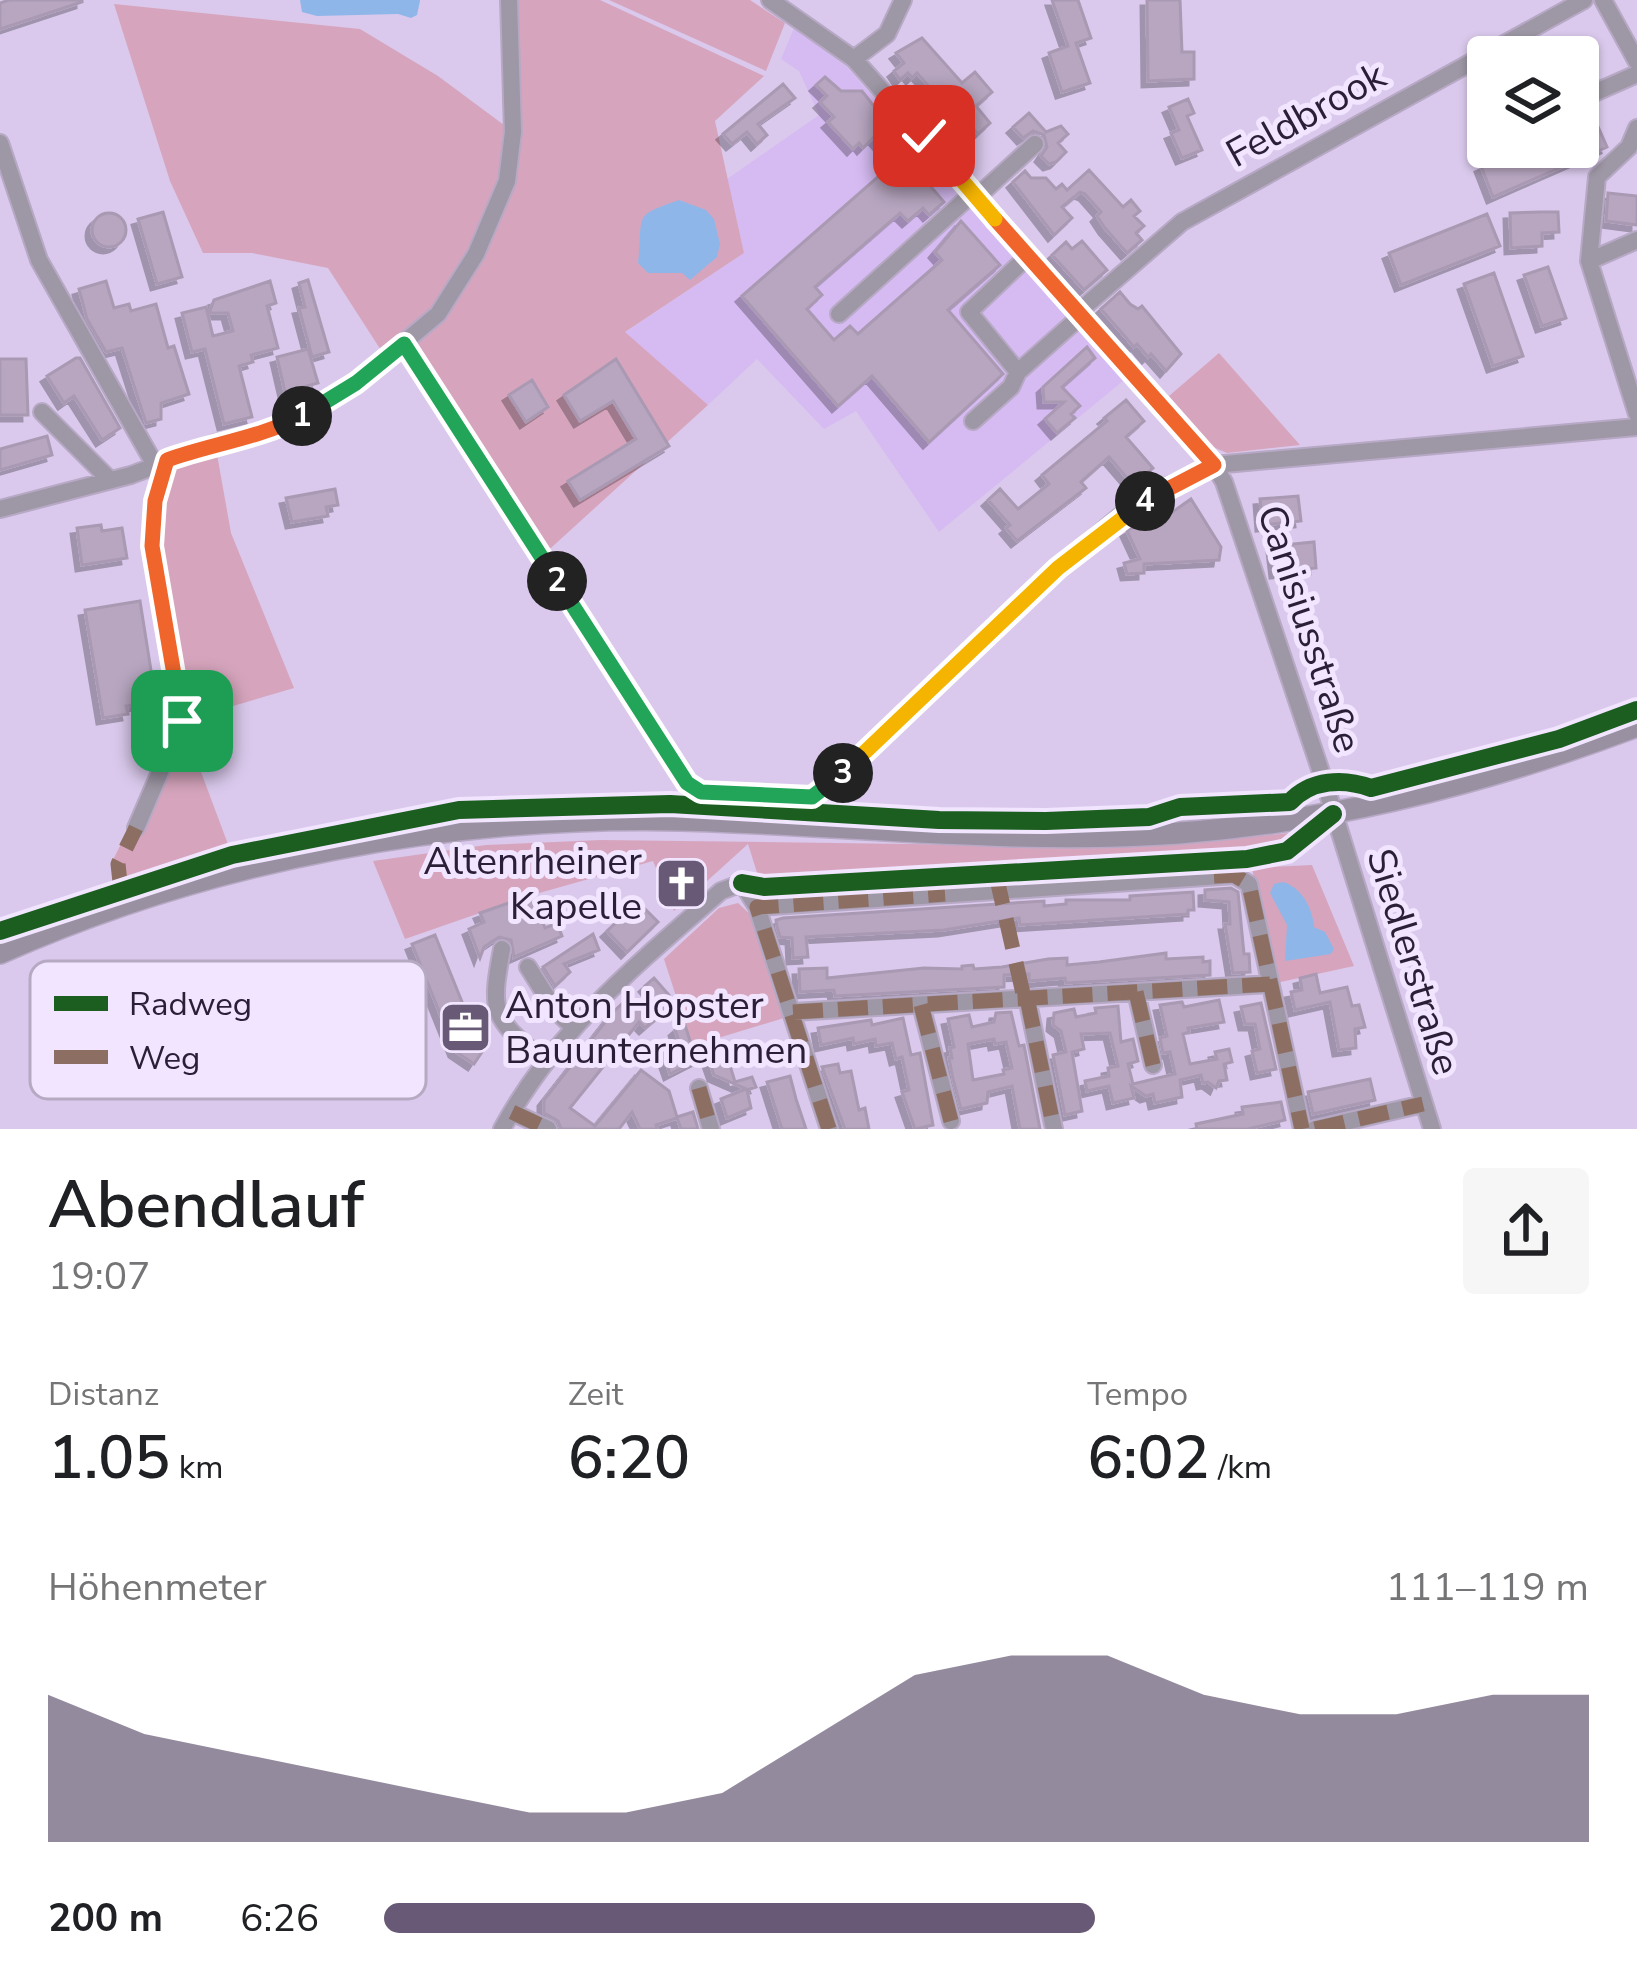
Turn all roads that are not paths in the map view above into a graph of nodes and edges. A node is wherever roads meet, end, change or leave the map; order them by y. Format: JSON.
{"nodes":[{"id":1,"x":509,"y":0,"type":"edge"},
{"id":2,"x":770,"y":0,"type":"edge"},
{"id":3,"x":903,"y":0,"type":"edge"},
{"id":4,"x":1584,"y":0,"type":"edge"},
{"id":5,"x":1603,"y":0,"type":"edge"},
{"id":6,"x":854,"y":58,"type":"junction"},
{"id":7,"x":1637,"y":62,"type":"edge"},
{"id":8,"x":1637,"y":74,"type":"edge"},
{"id":9,"x":1599,"y":91,"type":"edge"},
{"id":10,"x":1637,"y":128,"type":"edge"},
{"id":11,"x":0,"y":142,"type":"edge"},
{"id":12,"x":1035,"y":144,"type":"dead end"},
{"id":13,"x":1633,"y":146,"type":"edge"},
{"id":14,"x":975,"y":195,"type":"junction"},
{"id":15,"x":1637,"y":240,"type":"edge"},
{"id":16,"x":1028,"y":256,"type":"junction"},
{"id":17,"x":1589,"y":261,"type":"junction"},
{"id":18,"x":839,"y":314,"type":"dead end"},
{"id":19,"x":1079,"y":315,"type":"junction"},
{"id":20,"x":404,"y":344,"type":"junction"},
{"id":21,"x":1018,"y":371,"type":"junction"},
{"id":22,"x":1632,"y":376,"type":"edge"},
{"id":23,"x":42,"y":412,"type":"dead end"},
{"id":24,"x":1637,"y":414,"type":"edge"},
{"id":25,"x":973,"y":421,"type":"dead end"},
{"id":26,"x":1637,"y":427,"type":"edge"},
{"id":27,"x":161,"y":463,"type":"junction"},
{"id":28,"x":1214,"y":465,"type":"junction"},
{"id":29,"x":110,"y":480,"type":"junction"},
{"id":30,"x":0,"y":509,"type":"edge"},
{"id":31,"x":1637,"y":726,"type":"edge"},
{"id":32,"x":1333,"y":814,"type":"junction"},
{"id":33,"x":136,"y":827,"type":"dead end"},
{"id":34,"x":757,"y":907,"type":"junction"},
{"id":35,"x":0,"y":949,"type":"edge"},
{"id":36,"x":502,"y":949,"type":"dead end"},
{"id":37,"x":528,"y":967,"type":"dead end"},
{"id":38,"x":1270,"y":984,"type":"junction"},
{"id":39,"x":1136,"y":992,"type":"junction"},
{"id":40,"x":1027,"y":998,"type":"junction"},
{"id":41,"x":921,"y":1006,"type":"junction"},
{"id":42,"x":793,"y":1012,"type":"junction"},
{"id":43,"x":574,"y":1028,"type":"junction"},
{"id":44,"x":544,"y":1062,"type":"junction"},
{"id":45,"x":1153,"y":1065,"type":"dead end"},
{"id":46,"x":699,"y":1088,"type":"dead end"},
{"id":47,"x":1424,"y":1104,"type":"junction"},
{"id":48,"x":507,"y":1120,"type":"edge"},
{"id":49,"x":951,"y":1121,"type":"dead end"},
{"id":50,"x":548,"y":1129,"type":"edge"},
{"id":51,"x":711,"y":1129,"type":"edge"},
{"id":52,"x":829,"y":1129,"type":"edge"},
{"id":53,"x":1054,"y":1129,"type":"edge"},
{"id":54,"x":1302,"y":1129,"type":"edge"},
{"id":55,"x":1315,"y":1129,"type":"edge"},
{"id":56,"x":1432,"y":1129,"type":"edge"}],
"edges":[{"from":1,"to":20,"type":"street"},
{"from":2,"to":6,"type":"street","name":"Canisiusstraße"},
{"from":3,"to":6,"type":"street"},
{"from":4,"to":19,"type":"street","name":"Feldbrook"},
{"from":5,"to":7,"type":"street"},
{"from":6,"to":14,"type":"street","name":"Canisiusstraße"},
{"from":8,"to":9,"type":"street"},
{"from":10,"to":13,"type":"street"},
{"from":11,"to":27,"type":"street"},
{"from":12,"to":14,"type":"street"},
{"from":13,"to":17,"type":"street"},
{"from":14,"to":16,"type":"street","name":"Canisiusstraße"},
{"from":14,"to":18,"type":"street"},
{"from":15,"to":17,"type":"street"},
{"from":16,"to":19,"type":"street","name":"Canisiusstraße"},
{"from":16,"to":21,"type":"street"},
{"from":17,"to":22,"type":"street"},
{"from":19,"to":21,"type":"street","name":"Feldbrook"},
{"from":19,"to":28,"type":"street","name":"Canisiusstraße"},
{"from":20,"to":27,"type":"street"},
{"from":20,"to":28,"type":"street"},
{"from":21,"to":25,"type":"street","name":"Feldbrook"},
{"from":22,"to":24,"type":"street"},
{"from":23,"to":29,"type":"street"},
{"from":26,"to":28,"type":"street"},
{"from":27,"to":29,"type":"street"},
{"from":27,"to":33,"type":"street"},
{"from":28,"to":32,"type":"street","name":"Canisiusstraße"},
{"from":29,"to":30,"type":"street"},
{"from":31,"to":32,"type":"main road"},
{"from":32,"to":35,"type":"main road"},
{"from":32,"to":47,"type":"street","name":"Siedlerstraße"},
{"from":34,"to":38,"type":"street"},
{"from":34,"to":42,"type":"street"},
{"from":34,"to":43,"type":"street"},
{"from":36,"to":44,"type":"street"},
{"from":37,"to":43,"type":"street"},
{"from":38,"to":39,"type":"street"},
{"from":38,"to":54,"type":"street"},
{"from":39,"to":40,"type":"street"},
{"from":39,"to":45,"type":"street"},
{"from":40,"to":41,"type":"street"},
{"from":40,"to":53,"type":"street"},
{"from":41,"to":42,"type":"street"},
{"from":41,"to":49,"type":"street"},
{"from":42,"to":52,"type":"street"},
{"from":43,"to":44,"type":"street"},
{"from":44,"to":48,"type":"street"},
{"from":46,"to":51,"type":"street"},
{"from":47,"to":55,"type":"street"},
{"from":47,"to":56,"type":"street","name":"Siedlerstraße"},
{"from":48,"to":50,"type":"street"}]}
